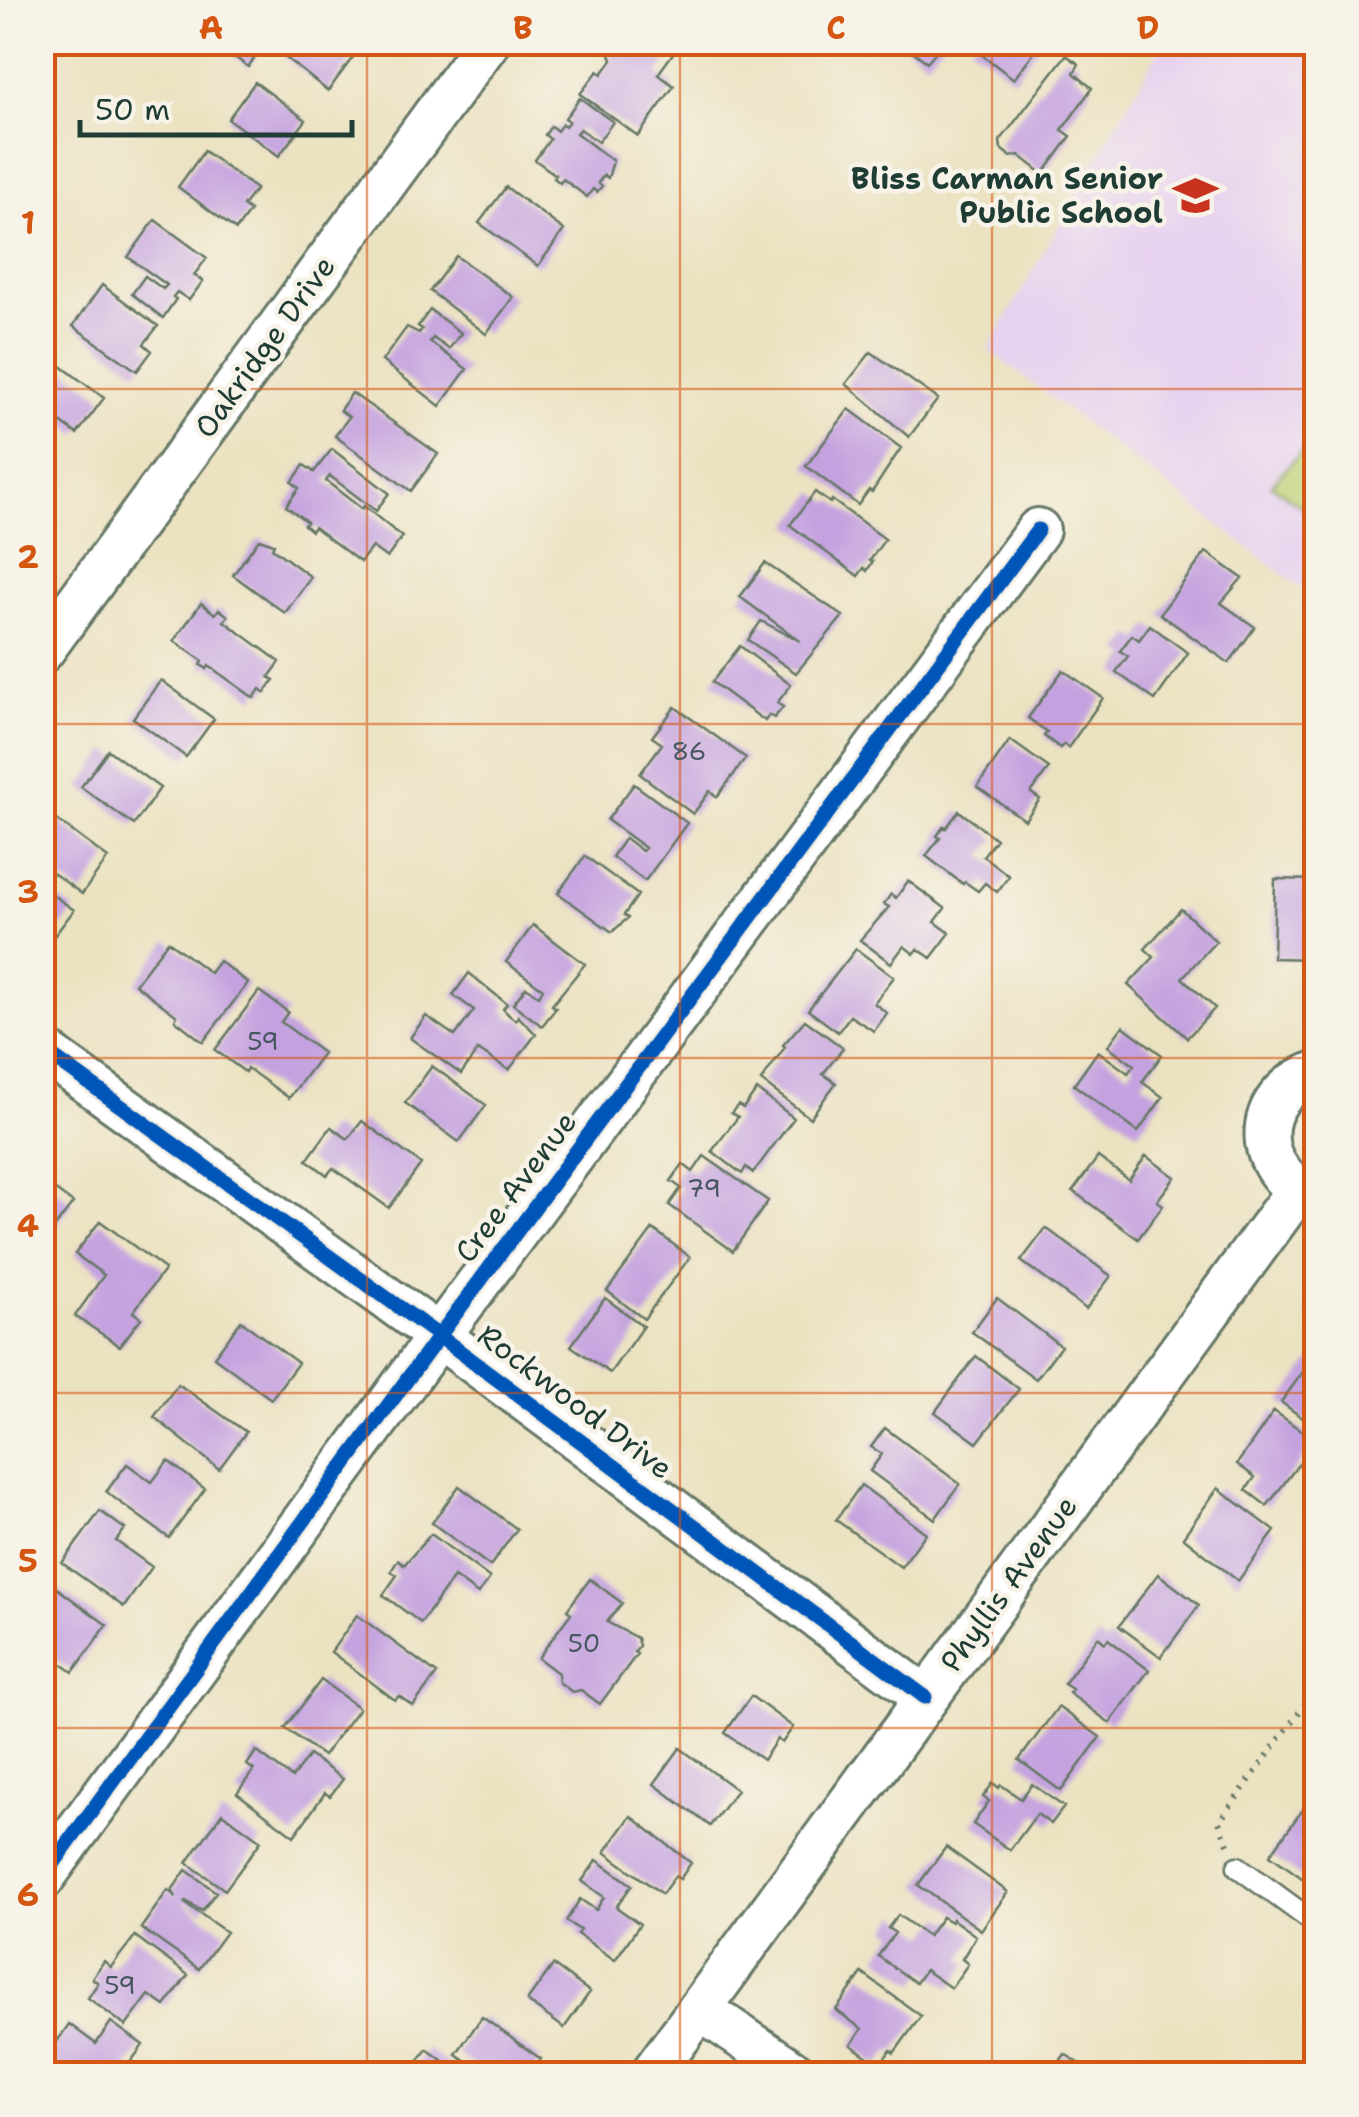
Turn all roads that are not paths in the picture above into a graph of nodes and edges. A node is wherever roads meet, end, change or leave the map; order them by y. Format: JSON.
{"nodes":[{"id":1,"x":488,"y":42,"type":"edge"},
{"id":2,"x":1038,"y":530,"type":"dead end"},
{"id":3,"x":42,"y":651,"type":"edge"},
{"id":4,"x":42,"y":1049,"type":"edge"},
{"id":5,"x":1316,"y":1073,"type":"edge"},
{"id":6,"x":1307,"y":1195,"type":"edge"},
{"id":7,"x":439,"y":1336,"type":"junction"},
{"id":8,"x":925,"y":1697,"type":"junction"},
{"id":9,"x":1238,"y":1866,"type":"road end"},
{"id":10,"x":42,"y":1878,"type":"edge"},
{"id":11,"x":1316,"y":1924,"type":"edge"},
{"id":12,"x":700,"y":2009,"type":"junction"},
{"id":13,"x":652,"y":2074,"type":"edge"},
{"id":14,"x":796,"y":2074,"type":"edge"}],
"edges":[{"from":1,"to":3,"type":"street","name":"Oakridge Drive"},
{"from":2,"to":7,"type":"street","name":"Cree Avenue"},
{"from":4,"to":7,"type":"street","name":"Rockwood Drive"},
{"from":5,"to":6,"type":"street","name":"Phyllis Avenue"},
{"from":6,"to":8,"type":"street","name":"Phyllis Avenue"},
{"from":7,"to":8,"type":"street","name":"Rockwood Drive"},
{"from":7,"to":10,"type":"street","name":"Cree Avenue"},
{"from":8,"to":12,"type":"street","name":"Phyllis Avenue"},
{"from":9,"to":11,"type":"lane"},
{"from":12,"to":13,"type":"street","name":"Phyllis Avenue"},
{"from":12,"to":14,"type":"street"}]}
